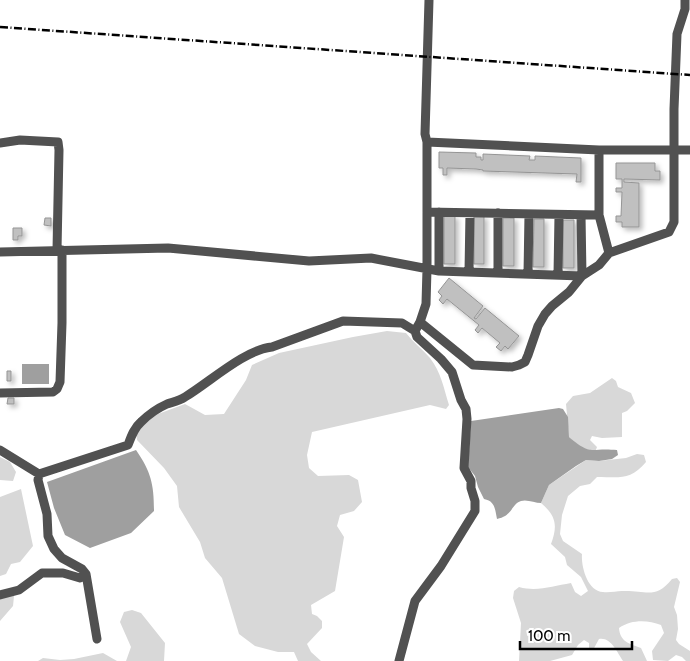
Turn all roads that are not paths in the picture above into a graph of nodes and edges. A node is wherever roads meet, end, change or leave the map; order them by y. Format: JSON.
{"nodes":[{"id":1,"x":429,"y":0,"type":"edge"},
{"id":2,"x":685,"y":0,"type":"edge"},
{"id":3,"x":427,"y":142,"type":"junction"},
{"id":4,"x":0,"y":143,"type":"edge"},
{"id":5,"x":599,"y":150,"type":"junction"},
{"id":6,"x":690,"y":150,"type":"edge"},
{"id":7,"x":673,"y":151,"type":"junction"},
{"id":8,"x":427,"y":212,"type":"junction"},
{"id":9,"x":439,"y":212,"type":"junction"},
{"id":10,"x":470,"y":213,"type":"junction"},
{"id":11,"x":498,"y":213,"type":"junction"},
{"id":12,"x":529,"y":214,"type":"junction"},
{"id":13,"x":559,"y":215,"type":"junction"},
{"id":14,"x":581,"y":215,"type":"junction"},
{"id":15,"x":599,"y":216,"type":"junction"},
{"id":16,"x":59,"y":250,"type":"junction"},
{"id":17,"x":0,"y":252,"type":"edge"},
{"id":18,"x":609,"y":253,"type":"junction"},
{"id":19,"x":427,"y":269,"type":"junction"},
{"id":20,"x":439,"y":271,"type":"junction"},
{"id":21,"x":469,"y":272,"type":"junction"},
{"id":22,"x":498,"y":273,"type":"junction"},
{"id":23,"x":528,"y":274,"type":"junction"},
{"id":24,"x":558,"y":275,"type":"junction"},
{"id":25,"x":582,"y":276,"type":"junction"},
{"id":26,"x":420,"y":322,"type":"junction"},
{"id":27,"x":415,"y":331,"type":"junction"},
{"id":28,"x":0,"y":393,"type":"edge"},
{"id":29,"x":0,"y":450,"type":"edge"},
{"id":30,"x":39,"y":474,"type":"junction"},
{"id":31,"x":86,"y":574,"type":"junction"},
{"id":32,"x":0,"y":595,"type":"edge"},
{"id":33,"x":97,"y":639,"type":"dead end"},
{"id":34,"x":399,"y":661,"type":"edge"}],
"edges":[{"from":1,"to":3,"type":"street"},
{"from":2,"to":7,"type":"street"},
{"from":3,"to":5,"type":"street"},
{"from":3,"to":8,"type":"street"},
{"from":4,"to":16,"type":"street"},
{"from":5,"to":7,"type":"street"},
{"from":5,"to":15,"type":"street"},
{"from":6,"to":7,"type":"street"},
{"from":7,"to":18,"type":"street"},
{"from":8,"to":9,"type":"street"},
{"from":8,"to":19,"type":"street"},
{"from":9,"to":10,"type":"street"},
{"from":9,"to":20,"type":"street"},
{"from":10,"to":11,"type":"street"},
{"from":10,"to":21,"type":"street"},
{"from":11,"to":12,"type":"street"},
{"from":11,"to":22,"type":"street"},
{"from":12,"to":13,"type":"street"},
{"from":12,"to":23,"type":"street"},
{"from":13,"to":14,"type":"street"},
{"from":13,"to":24,"type":"street"},
{"from":14,"to":15,"type":"street"},
{"from":14,"to":25,"type":"street"},
{"from":15,"to":18,"type":"street"},
{"from":16,"to":17,"type":"street"},
{"from":16,"to":19,"type":"street"},
{"from":16,"to":28,"type":"street"},
{"from":18,"to":25,"type":"street"},
{"from":19,"to":20,"type":"street"},
{"from":19,"to":26,"type":"street"},
{"from":20,"to":21,"type":"street"},
{"from":21,"to":22,"type":"street"},
{"from":22,"to":23,"type":"street"},
{"from":23,"to":24,"type":"street"},
{"from":24,"to":25,"type":"street"},
{"from":25,"to":26,"type":"street"},
{"from":26,"to":27,"type":"street"},
{"from":27,"to":30,"type":"street"},
{"from":27,"to":34,"type":"street"},
{"from":29,"to":30,"type":"street"},
{"from":30,"to":31,"type":"street"},
{"from":31,"to":32,"type":"street"},
{"from":31,"to":33,"type":"street"}]}
